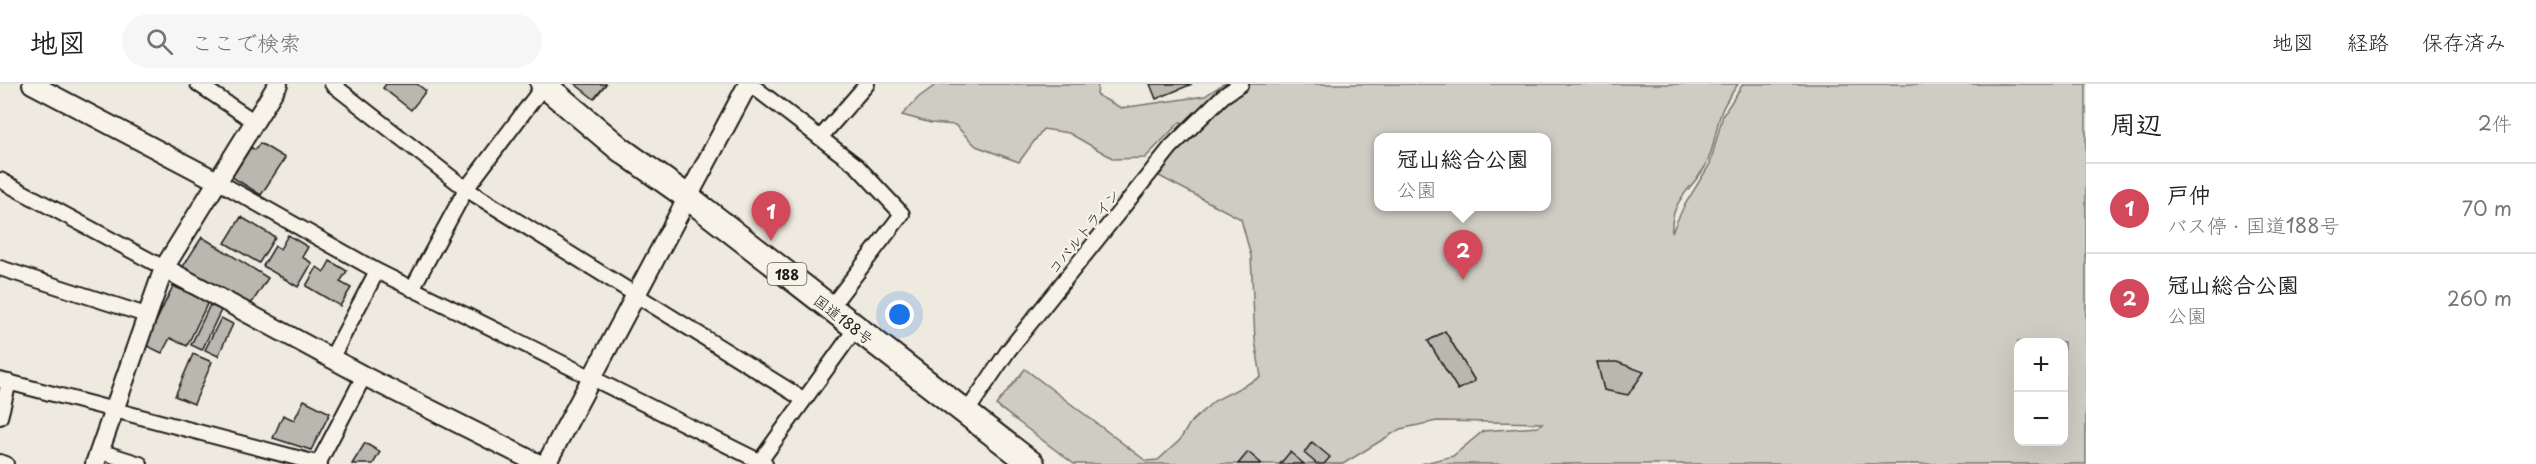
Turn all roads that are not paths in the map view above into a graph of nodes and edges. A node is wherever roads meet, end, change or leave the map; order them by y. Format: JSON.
{"nodes":[{"id":1,"x":32,"y":84,"type":"edge"},
{"id":2,"x":198,"y":84,"type":"edge"},
{"id":3,"x":278,"y":84,"type":"edge"},
{"id":4,"x":332,"y":84,"type":"edge"},
{"id":5,"x":544,"y":84,"type":"edge"},
{"id":6,"x":749,"y":84,"type":"edge"},
{"id":7,"x":867,"y":84,"type":"edge"},
{"id":8,"x":1241,"y":84,"type":"edge"},
{"id":9,"x":255,"y":122,"type":"junction"},
{"id":10,"x":820,"y":138,"type":"junction"},
{"id":11,"x":0,"y":180,"type":"edge"},
{"id":12,"x":218,"y":181,"type":"junction"},
{"id":13,"x":466,"y":189,"type":"junction"},
{"id":14,"x":689,"y":198,"type":"junction"},
{"id":15,"x":0,"y":268,"type":"edge"},
{"id":16,"x":164,"y":268,"type":"junction"},
{"id":17,"x":377,"y":271,"type":"junction"},
{"id":18,"x":412,"y":288,"type":"junction"},
{"id":19,"x":636,"y":296,"type":"junction"},
{"id":20,"x":830,"y":308,"type":"junction"},
{"id":21,"x":146,"y":315,"type":"junction"},
{"id":22,"x":856,"y":328,"type":"junction"},
{"id":23,"x":332,"y":357,"type":"junction"},
{"id":24,"x":364,"y":375,"type":"junction"},
{"id":25,"x":592,"y":378,"type":"junction"},
{"id":26,"x":5,"y":381,"type":"edge"},
{"id":27,"x":803,"y":399,"type":"junction"},
{"id":28,"x":114,"y":409,"type":"junction"},
{"id":29,"x":966,"y":414,"type":"junction"},
{"id":30,"x":0,"y":417,"type":"edge"},
{"id":31,"x":97,"y":457,"type":"edge"},
{"id":32,"x":0,"y":462,"type":"edge"},
{"id":33,"x":761,"y":463,"type":"edge"},
{"id":34,"x":6,"y":464,"type":"edge"},
{"id":35,"x":140,"y":464,"type":"edge"},
{"id":36,"x":319,"y":464,"type":"edge"},
{"id":37,"x":539,"y":464,"type":"edge"},
{"id":38,"x":546,"y":464,"type":"edge"},
{"id":39,"x":1032,"y":464,"type":"edge"}],
"edges":[{"from":1,"to":12,"type":"street"},
{"from":2,"to":9,"type":"street"},
{"from":3,"to":9,"type":"street"},
{"from":4,"to":13,"type":"street"},
{"from":5,"to":13,"type":"street"},
{"from":5,"to":14,"type":"highway","name":"国道188号","number":"188"},
{"from":6,"to":10,"type":"street"},
{"from":6,"to":14,"type":"street"},
{"from":7,"to":10,"type":"street"},
{"from":8,"to":29,"type":"street","name":"コバルトライン"},
{"from":9,"to":12,"type":"street"},
{"from":10,"to":20,"type":"street"},
{"from":11,"to":16,"type":"street"},
{"from":12,"to":16,"type":"street"},
{"from":12,"to":17,"type":"street"},
{"from":13,"to":18,"type":"street"},
{"from":13,"to":19,"type":"street"},
{"from":14,"to":19,"type":"street"},
{"from":14,"to":20,"type":"highway","name":"国道188号","number":"188"},
{"from":15,"to":21,"type":"street"},
{"from":16,"to":21,"type":"street"},
{"from":16,"to":23,"type":"street"},
{"from":17,"to":18,"type":"street"},
{"from":17,"to":23,"type":"street"},
{"from":18,"to":25,"type":"street"},
{"from":19,"to":25,"type":"street"},
{"from":19,"to":27,"type":"street"},
{"from":20,"to":22,"type":"highway","name":"国道188号","number":"188"},
{"from":21,"to":28,"type":"street"},
{"from":22,"to":27,"type":"street"},
{"from":22,"to":29,"type":"highway","name":"国道188号","number":"188"},
{"from":23,"to":24,"type":"street"},
{"from":24,"to":36,"type":"street"},
{"from":24,"to":37,"type":"street"},
{"from":25,"to":33,"type":"street"},
{"from":25,"to":38,"type":"street"},
{"from":26,"to":28,"type":"street"},
{"from":26,"to":30,"type":"street"},
{"from":27,"to":33,"type":"street"},
{"from":28,"to":31,"type":"street"},
{"from":28,"to":36,"type":"street"},
{"from":29,"to":39,"type":"highway","name":"国道188号","number":"188"},
{"from":31,"to":35,"type":"street"},
{"from":32,"to":34,"type":"street"}]}
